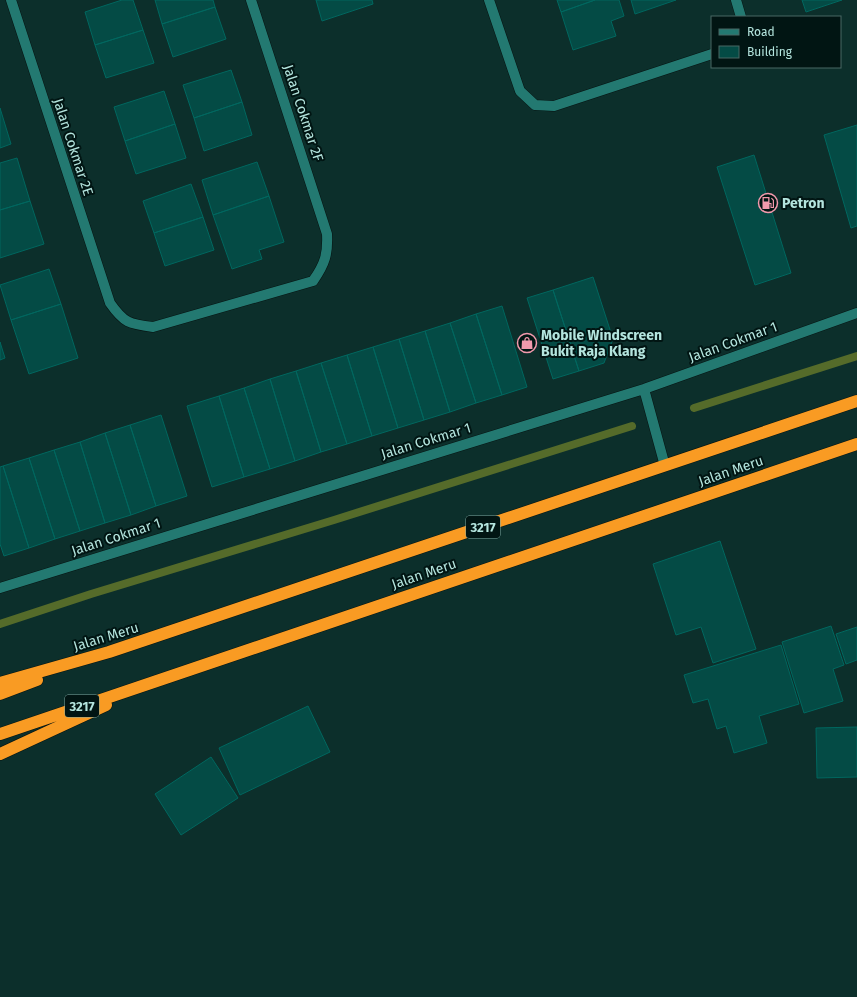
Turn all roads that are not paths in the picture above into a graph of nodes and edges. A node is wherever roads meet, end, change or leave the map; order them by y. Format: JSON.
{"nodes":[{"id":1,"x":10,"y":0,"type":"edge"},
{"id":2,"x":252,"y":0,"type":"edge"},
{"id":3,"x":489,"y":0,"type":"edge"},
{"id":4,"x":736,"y":0,"type":"edge"},
{"id":5,"x":741,"y":16,"type":"edge"},
{"id":6,"x":711,"y":54,"type":"edge"},
{"id":7,"x":327,"y":234,"type":"joint"},
{"id":8,"x":857,"y":313,"type":"edge"},
{"id":9,"x":644,"y":389,"type":"junction"},
{"id":10,"x":857,"y":401,"type":"edge"},
{"id":11,"x":857,"y":444,"type":"edge"},
{"id":12,"x":665,"y":466,"type":"junction"},
{"id":13,"x":0,"y":588,"type":"edge"},
{"id":14,"x":109,"y":652,"type":"junction"},
{"id":15,"x":163,"y":678,"type":"junction"},
{"id":16,"x":0,"y":683,"type":"edge"},
{"id":17,"x":0,"y":694,"type":"edge"},
{"id":18,"x":0,"y":734,"type":"edge"},
{"id":19,"x":0,"y":754,"type":"edge"}],
"edges":[{"from":1,"to":7,"type":"street","name":"Jalan Cokmar 2E"},
{"from":2,"to":7,"type":"street","name":"Jalan Cokmar 2F"},
{"from":3,"to":6,"type":"street"},
{"from":4,"to":5,"type":"street"},
{"from":8,"to":9,"type":"street","name":"Jalan Cokmar 1"},
{"from":9,"to":12,"type":"street"},
{"from":9,"to":13,"type":"street","name":"Jalan Cokmar 1"},
{"from":10,"to":12,"type":"highway","name":"Jalan Meru","number":"3217"},
{"from":11,"to":15,"type":"highway","name":"Jalan Meru","number":"3217"},
{"from":12,"to":14,"type":"highway","name":"Jalan Meru","number":"3217"},
{"from":14,"to":16,"type":"highway","name":"Jalan Meru","number":"3217"},
{"from":14,"to":17,"type":"highway"},
{"from":15,"to":18,"type":"highway","name":"Jalan Meru","number":"3217"},
{"from":15,"to":19,"type":"highway"}]}
